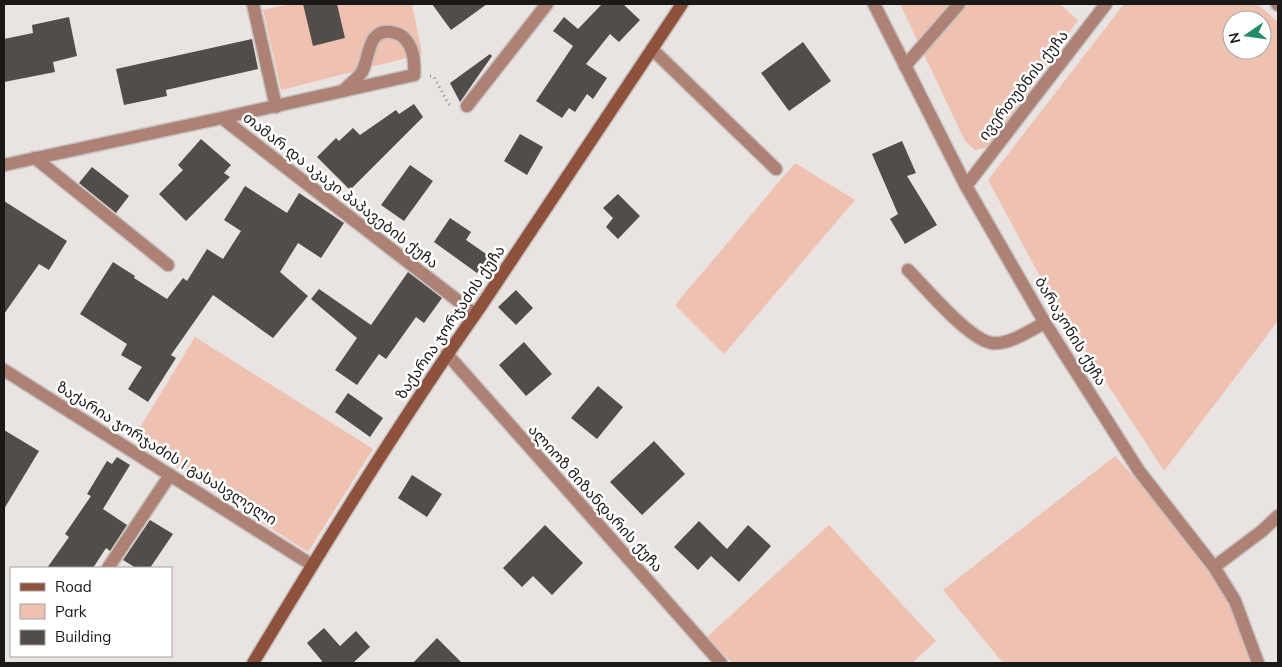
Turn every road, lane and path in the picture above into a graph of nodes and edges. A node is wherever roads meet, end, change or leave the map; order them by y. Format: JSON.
{"nodes":[{"id":1,"x":253,"y":4,"type":"edge"},
{"id":2,"x":547,"y":4,"type":"edge"},
{"id":3,"x":682,"y":4,"type":"edge"},
{"id":4,"x":874,"y":4,"type":"edge"},
{"id":5,"x":959,"y":4,"type":"edge"},
{"id":6,"x":1106,"y":4,"type":"edge"},
{"id":7,"x":652,"y":49,"type":"junction"},
{"id":8,"x":905,"y":66,"type":"junction"},
{"id":9,"x":414,"y":75,"type":"junction"},
{"id":10,"x":343,"y":91,"type":"junction"},
{"id":11,"x":276,"y":106,"type":"junction"},
{"id":12,"x":468,"y":106,"type":"joint"},
{"id":13,"x":222,"y":118,"type":"junction"},
{"id":14,"x":35,"y":158,"type":"junction"},
{"id":15,"x":4,"y":165,"type":"edge"},
{"id":16,"x":776,"y":169,"type":"dead end"},
{"id":17,"x":966,"y":186,"type":"junction"},
{"id":18,"x":168,"y":265,"type":"dead end"},
{"id":19,"x":908,"y":270,"type":"dead end"},
{"id":20,"x":475,"y":314,"type":"junction"},
{"id":21,"x":1045,"y":323,"type":"junction"},
{"id":22,"x":447,"y":354,"type":"junction"},
{"id":23,"x":4,"y":370,"type":"edge"},
{"id":24,"x":170,"y":475,"type":"junction"},
{"id":25,"x":1278,"y":516,"type":"edge"},
{"id":26,"x":312,"y":564,"type":"junction"},
{"id":27,"x":109,"y":567,"type":"edge"},
{"id":28,"x":1214,"y":567,"type":"junction"},
{"id":29,"x":253,"y":663,"type":"edge"},
{"id":30,"x":721,"y":663,"type":"edge"},
{"id":31,"x":1258,"y":663,"type":"edge"}],
"edges":[{"from":1,"to":11,"type":"street"},
{"from":2,"to":12,"type":"street"},
{"from":3,"to":7,"type":"street","name":"ზაქარია ჯორჯაძის ქუჩა"},
{"from":4,"to":8,"type":"street","name":"ბარაკონის ქუჩა"},
{"from":5,"to":8,"type":"street"},
{"from":6,"to":17,"type":"street","name":"ივერთუბნის ქუჩა"},
{"from":7,"to":16,"type":"street"},
{"from":7,"to":20,"type":"street","name":"ზაქარია ჯორჯაძის ქუჩა"},
{"from":8,"to":17,"type":"street","name":"ბარაკონის ქუჩა"},
{"from":9,"to":10,"type":"street"},
{"from":9,"to":10,"type":"street"},
{"from":9,"to":12,"type":"path"},
{"from":10,"to":11,"type":"street"},
{"from":11,"to":13,"type":"street"},
{"from":13,"to":14,"type":"street","name":"თამარ და აკაკი პაპავების ქუჩა"},
{"from":13,"to":20,"type":"street","name":"თამარ და აკაკი პაპავების ქუჩა"},
{"from":14,"to":15,"type":"street","name":"თამარ და აკაკი პაპავების ქუჩა"},
{"from":14,"to":18,"type":"street"},
{"from":17,"to":21,"type":"street","name":"ბარაკონის ქუჩა"},
{"from":19,"to":21,"type":"street"},
{"from":20,"to":22,"type":"street","name":"ზაქარია ჯორჯაძის ქუჩა"},
{"from":21,"to":28,"type":"street","name":"ბარაკონის ქუჩა"},
{"from":22,"to":26,"type":"street","name":"ზაქარია ჯორჯაძის ქუჩა"},
{"from":22,"to":30,"type":"street","name":"ალიოზ მიზანდარის ქუჩა"},
{"from":23,"to":24,"type":"street","name":"ზაქარია ჯორჯაძის I გასასვლელი"},
{"from":24,"to":26,"type":"street","name":"ზაქარია ჯორჯაძის I გასასვლელი"},
{"from":24,"to":27,"type":"street"},
{"from":25,"to":28,"type":"street"},
{"from":26,"to":29,"type":"street","name":"ზაქარია ჯორჯაძის ქუჩა"},
{"from":28,"to":31,"type":"street","name":"ბარაკონის ქუჩა"}]}
